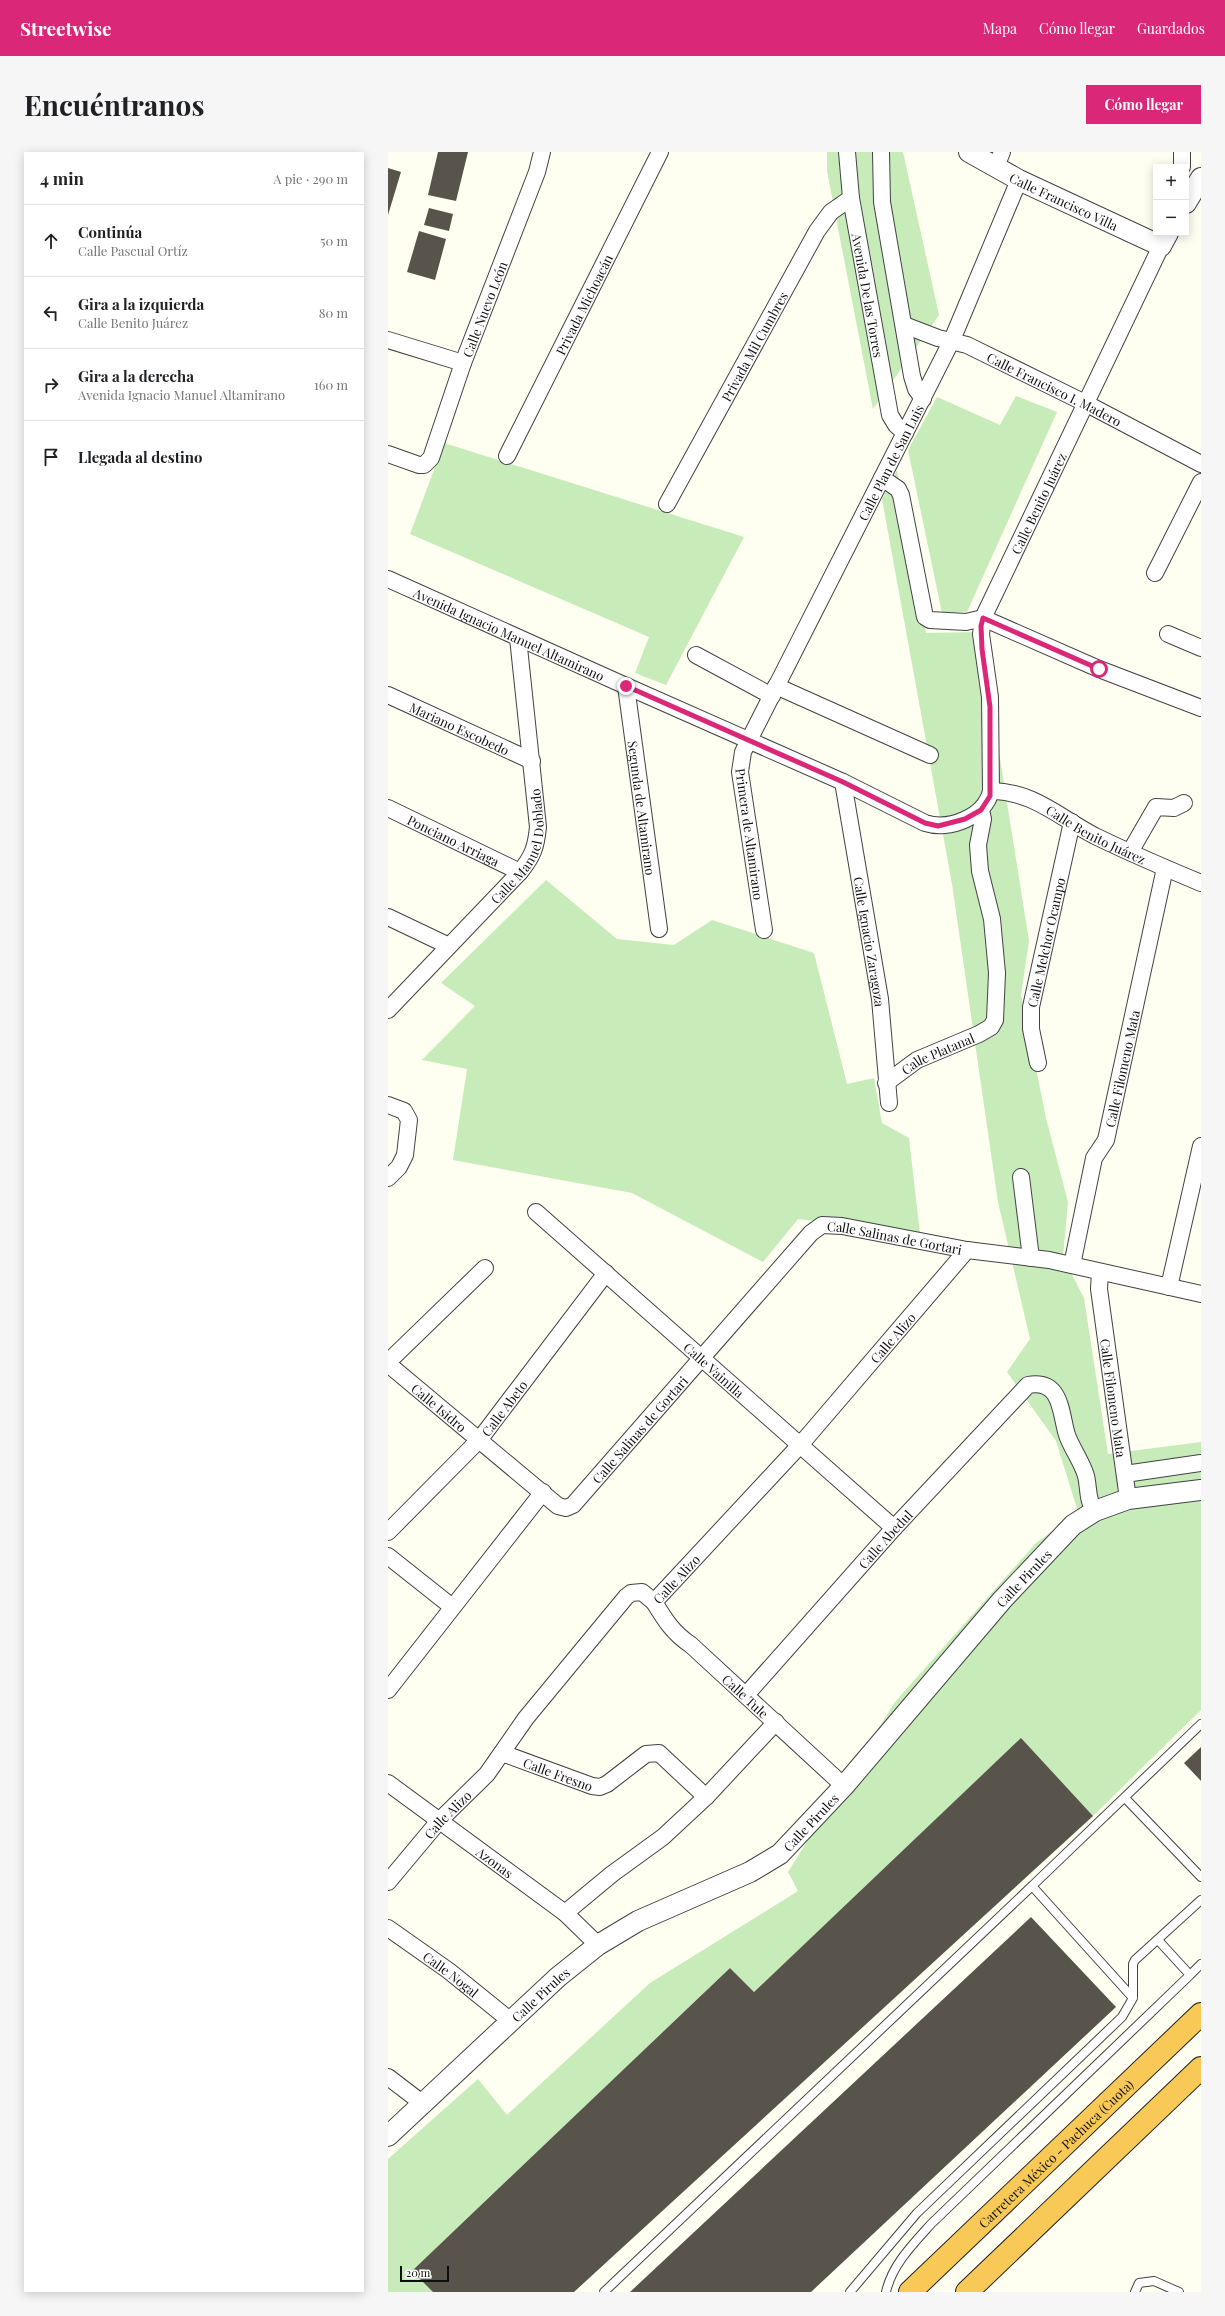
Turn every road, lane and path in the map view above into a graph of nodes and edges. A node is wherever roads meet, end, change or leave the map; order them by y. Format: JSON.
{"nodes":[{"id":1,"x":542,"y":152,"type":"edge"},
{"id":2,"x":660,"y":152,"type":"edge"},
{"id":3,"x":847,"y":152,"type":"edge"},
{"id":4,"x":881,"y":152,"type":"edge"},
{"id":5,"x":969,"y":152,"type":"edge"},
{"id":6,"x":1182,"y":152,"type":"edge"},
{"id":7,"x":999,"y":160,"type":"edge"},
{"id":8,"x":1182,"y":164,"type":"edge"},
{"id":9,"x":1201,"y":178,"type":"edge"},
{"id":10,"x":1019,"y":180,"type":"junction"},
{"id":11,"x":851,"y":198,"type":"junction"},
{"id":12,"x":1188,"y":200,"type":"edge"},
{"id":13,"x":1164,"y":239,"type":"edge"},
{"id":14,"x":904,"y":325,"type":"junction"},
{"id":15,"x":388,"y":340,"type":"edge"},
{"id":16,"x":952,"y":340,"type":"junction"},
{"id":17,"x":463,"y":363,"type":"junction"},
{"id":18,"x":923,"y":399,"type":"junction"},
{"id":19,"x":1087,"y":404,"type":"junction"},
{"id":20,"x":905,"y":433,"type":"junction"},
{"id":21,"x":388,"y":454,"type":"edge"},
{"id":22,"x":507,"y":456,"type":"dead end"},
{"id":23,"x":1201,"y":464,"type":"edge"},
{"id":24,"x":882,"y":478,"type":"junction"},
{"id":25,"x":1201,"y":482,"type":"edge"},
{"id":26,"x":666,"y":504,"type":"dead end"},
{"id":27,"x":1155,"y":573,"type":"dead end"},
{"id":28,"x":388,"y":578,"type":"edge"},
{"id":29,"x":983,"y":618,"type":"junction"},
{"id":30,"x":1168,"y":634,"type":"dead end"},
{"id":31,"x":518,"y":638,"type":"junction"},
{"id":32,"x":1201,"y":648,"type":"edge"},
{"id":33,"x":696,"y":655,"type":"dead end"},
{"id":34,"x":626,"y":686,"type":"junction"},
{"id":35,"x":774,"y":691,"type":"junction"},
{"id":36,"x":388,"y":695,"type":"edge"},
{"id":37,"x":1201,"y":708,"type":"edge"},
{"id":38,"x":749,"y":739,"type":"junction"},
{"id":39,"x":930,"y":755,"type":"dead end"},
{"id":40,"x":532,"y":761,"type":"junction"},
{"id":41,"x":843,"y":782,"type":"junction"},
{"id":42,"x":991,"y":791,"type":"junction"},
{"id":43,"x":1184,"y":803,"type":"dead end"},
{"id":44,"x":388,"y":808,"type":"edge"},
{"id":45,"x":981,"y":810,"type":"junction"},
{"id":46,"x":1072,"y":822,"type":"junction"},
{"id":47,"x":1130,"y":852,"type":"junction"},
{"id":48,"x":1165,"y":868,"type":"junction"},
{"id":49,"x":520,"y":872,"type":"junction"},
{"id":50,"x":1201,"y":883,"type":"edge"},
{"id":51,"x":388,"y":917,"type":"edge"},
{"id":52,"x":659,"y":929,"type":"dead end"},
{"id":53,"x":764,"y":930,"type":"dead end"},
{"id":54,"x":449,"y":946,"type":"junction"},
{"id":55,"x":388,"y":1010,"type":"edge"},
{"id":56,"x":1038,"y":1063,"type":"dead end"},
{"id":57,"x":886,"y":1083,"type":"junction"},
{"id":58,"x":889,"y":1103,"type":"dead end"},
{"id":59,"x":388,"y":1105,"type":"edge"},
{"id":60,"x":1201,"y":1146,"type":"edge"},
{"id":61,"x":1020,"y":1177,"type":"dead end"},
{"id":62,"x":388,"y":1178,"type":"edge"},
{"id":63,"x":536,"y":1212,"type":"dead end"},
{"id":64,"x":967,"y":1250,"type":"junction"},
{"id":65,"x":1031,"y":1258,"type":"junction"},
{"id":66,"x":1072,"y":1266,"type":"junction"},
{"id":67,"x":485,"y":1268,"type":"dead end"},
{"id":68,"x":1100,"y":1272,"type":"junction"},
{"id":69,"x":606,"y":1273,"type":"junction"},
{"id":70,"x":1169,"y":1287,"type":"junction"},
{"id":71,"x":1201,"y":1294,"type":"edge"},
{"id":72,"x":700,"y":1359,"type":"junction"},
{"id":73,"x":388,"y":1363,"type":"edge"},
{"id":74,"x":480,"y":1439,"type":"junction"},
{"id":75,"x":801,"y":1444,"type":"junction"},
{"id":76,"x":1201,"y":1463,"type":"edge"},
{"id":77,"x":1125,"y":1474,"type":"junction"},
{"id":78,"x":1201,"y":1490,"type":"edge"},
{"id":79,"x":543,"y":1492,"type":"junction"},
{"id":80,"x":1128,"y":1499,"type":"junction"},
{"id":81,"x":566,"y":1508,"type":"joint"},
{"id":82,"x":1095,"y":1511,"type":"junction"},
{"id":83,"x":894,"y":1528,"type":"junction"},
{"id":84,"x":388,"y":1532,"type":"edge"},
{"id":85,"x":388,"y":1556,"type":"edge"},
{"id":86,"x":654,"y":1602,"type":"junction"},
{"id":87,"x":451,"y":1606,"type":"junction"},
{"id":88,"x":388,"y":1690,"type":"edge"},
{"id":89,"x":746,"y":1696,"type":"junction"},
{"id":90,"x":776,"y":1722,"type":"junction"},
{"id":91,"x":1201,"y":1724,"type":"edge"},
{"id":92,"x":502,"y":1754,"type":"junction"},
{"id":93,"x":388,"y":1783,"type":"edge"},
{"id":94,"x":844,"y":1786,"type":"junction"},
{"id":95,"x":706,"y":1797,"type":"junction"},
{"id":96,"x":1125,"y":1798,"type":"junction"},
{"id":97,"x":439,"y":1820,"type":"junction"},
{"id":98,"x":1201,"y":1877,"type":"edge"},
{"id":99,"x":388,"y":1882,"type":"edge"},
{"id":100,"x":1032,"y":1886,"type":"junction"},
{"id":101,"x":1201,"y":1900,"type":"edge"},
{"id":102,"x":565,"y":1913,"type":"junction"},
{"id":103,"x":388,"y":1928,"type":"edge"},
{"id":104,"x":1158,"y":1940,"type":"junction"},
{"id":105,"x":598,"y":1945,"type":"junction"},
{"id":106,"x":1201,"y":1964,"type":"edge"},
{"id":107,"x":1190,"y":1975,"type":"junction"},
{"id":108,"x":1132,"y":1998,"type":"junction"},
{"id":109,"x":1201,"y":2014,"type":"edge"},
{"id":110,"x":512,"y":2022,"type":"junction"},
{"id":111,"x":1201,"y":2068,"type":"edge"},
{"id":112,"x":388,"y":2077,"type":"edge"},
{"id":113,"x":422,"y":2103,"type":"junction"},
{"id":114,"x":388,"y":2136,"type":"edge"},
{"id":115,"x":604,"y":2292,"type":"edge"},
{"id":116,"x":850,"y":2292,"type":"edge"},
{"id":117,"x":886,"y":2292,"type":"edge"},
{"id":118,"x":910,"y":2292,"type":"edge"},
{"id":119,"x":967,"y":2292,"type":"edge"},
{"id":120,"x":1135,"y":2292,"type":"edge"},
{"id":121,"x":1179,"y":2292,"type":"edge"}],
"edges":[{"from":1,"to":17,"type":"street","name":"Calle Nuevo León"},
{"from":2,"to":22,"type":"street","name":"Privada Michoacán"},
{"from":3,"to":11,"type":"street","name":"Avenida De las Torres"},
{"from":4,"to":14,"type":"street"},
{"from":5,"to":7,"type":"street","name":"Calle Francisco Villa"},
{"from":6,"to":8,"type":"street"},
{"from":7,"to":10,"type":"street","name":"Calle Francisco Villa"},
{"from":9,"to":12,"type":"street"},
{"from":10,"to":13,"type":"street","name":"Calle Francisco Villa"},
{"from":10,"to":16,"type":"street","name":"Calle Plan de San Luis"},
{"from":11,"to":20,"type":"street","name":"Avenida De las Torres"},
{"from":11,"to":26,"type":"street","name":"Privada Mil Cumbres"},
{"from":13,"to":19,"type":"street","name":"Calle Benito Juárez"},
{"from":14,"to":16,"type":"street","name":"Calle Francisco I. Madero"},
{"from":14,"to":18,"type":"street"},
{"from":15,"to":17,"type":"street"},
{"from":16,"to":18,"type":"street","name":"Calle Plan de San Luis"},
{"from":16,"to":19,"type":"street","name":"Calle Francisco I. Madero"},
{"from":17,"to":21,"type":"street","name":"Calle Nuevo León"},
{"from":18,"to":20,"type":"street","name":"Calle Plan de San Luis"},
{"from":19,"to":23,"type":"street","name":"Calle Francisco I. Madero"},
{"from":19,"to":29,"type":"street","name":"Calle Benito Juárez"},
{"from":20,"to":24,"type":"street","name":"Calle Plan de San Luis"},
{"from":24,"to":29,"type":"street"},
{"from":24,"to":35,"type":"street","name":"Calle Plan de San Luis"},
{"from":25,"to":27,"type":"street"},
{"from":28,"to":31,"type":"street","name":"Avenida Ignacio Manuel Altamirano"},
{"from":29,"to":37,"type":"street"},
{"from":29,"to":42,"type":"street","name":"Calle Benito Juárez"},
{"from":30,"to":32,"type":"street"},
{"from":31,"to":34,"type":"street","name":"Avenida Ignacio Manuel Altamirano"},
{"from":31,"to":40,"type":"street","name":"Calle Manuel Doblado"},
{"from":33,"to":35,"type":"street"},
{"from":34,"to":38,"type":"street","name":"Avenida Ignacio Manuel Altamirano"},
{"from":34,"to":52,"type":"street","name":"Segunda de Altamirano"},
{"from":35,"to":38,"type":"street","name":"Calle Plan de San Luis"},
{"from":35,"to":39,"type":"street"},
{"from":36,"to":40,"type":"street","name":"Mariano Escobedo"},
{"from":38,"to":41,"type":"street","name":"Avenida Ignacio Manuel Altamirano"},
{"from":38,"to":53,"type":"street","name":"Primera de Altamirano"},
{"from":40,"to":49,"type":"street","name":"Calle Manuel Doblado"},
{"from":41,"to":45,"type":"street","name":"Avenida Ignacio Manuel Altamirano"},
{"from":41,"to":57,"type":"street","name":"Calle Ignacio Zaragoza"},
{"from":42,"to":45,"type":"street","name":"Calle Benito Juárez"},
{"from":42,"to":46,"type":"street","name":"Calle Benito Juárez"},
{"from":43,"to":47,"type":"street"},
{"from":44,"to":49,"type":"street","name":"Ponciano Arriaga"},
{"from":45,"to":57,"type":"street","name":"Calle Platanal"},
{"from":46,"to":47,"type":"street","name":"Calle Benito Juárez"},
{"from":46,"to":56,"type":"street","name":"Calle Melchor Ocampo"},
{"from":47,"to":48,"type":"street","name":"Calle Benito Juárez"},
{"from":48,"to":50,"type":"street","name":"Calle Benito Juárez"},
{"from":48,"to":66,"type":"street","name":"Calle Filomeno Mata"},
{"from":49,"to":54,"type":"street","name":"Calle Manuel Doblado"},
{"from":51,"to":54,"type":"street"},
{"from":54,"to":55,"type":"street","name":"Calle Manuel Doblado"},
{"from":57,"to":58,"type":"street","name":"Calle Ignacio Zaragoza"},
{"from":59,"to":62,"type":"street"},
{"from":60,"to":70,"type":"street"},
{"from":61,"to":65,"type":"street"},
{"from":63,"to":69,"type":"street","name":"Calle Vainilla"},
{"from":64,"to":65,"type":"street","name":"Calle Salinas de Gortari"},
{"from":64,"to":72,"type":"street","name":"Calle Salinas de Gortari"},
{"from":64,"to":75,"type":"street","name":"Calle Alizo"},
{"from":65,"to":66,"type":"street","name":"Calle Salinas de Gortari"},
{"from":66,"to":68,"type":"street","name":"Calle Salinas de Gortari"},
{"from":67,"to":73,"type":"street"},
{"from":68,"to":70,"type":"street","name":"Calle Salinas de Gortari"},
{"from":68,"to":77,"type":"street","name":"Calle Filomeno Mata"},
{"from":69,"to":72,"type":"street","name":"Calle Vainilla"},
{"from":69,"to":74,"type":"street","name":"Calle Abeto"},
{"from":70,"to":71,"type":"street","name":"Calle Salinas de Gortari"},
{"from":72,"to":75,"type":"street","name":"Calle Vainilla"},
{"from":72,"to":81,"type":"street","name":"Calle Salinas de Gortari"},
{"from":73,"to":74,"type":"street","name":"Calle Isidro"},
{"from":74,"to":79,"type":"street","name":"Calle Isidro"},
{"from":74,"to":84,"type":"street","name":"Calle Abeto"},
{"from":75,"to":83,"type":"street","name":"Calle Vainilla"},
{"from":75,"to":86,"type":"street","name":"Calle Alizo"},
{"from":76,"to":77,"type":"street"},
{"from":77,"to":80,"type":"street","name":"Calle Filomeno Mata"},
{"from":78,"to":80,"type":"street","name":"Calle Pirules"},
{"from":79,"to":81,"type":"street","name":"Calle Isidro"},
{"from":79,"to":87,"type":"street"},
{"from":80,"to":82,"type":"street","name":"Calle Pirules"},
{"from":82,"to":83,"type":"street","name":"Calle Abedul"},
{"from":82,"to":94,"type":"street","name":"Calle Pirules"},
{"from":83,"to":89,"type":"street","name":"Calle Abedul"},
{"from":85,"to":87,"type":"street"},
{"from":86,"to":89,"type":"street","name":"Calle Tule"},
{"from":86,"to":92,"type":"street","name":"Calle Alizo"},
{"from":87,"to":88,"type":"street"},
{"from":89,"to":90,"type":"street","name":"Calle Tule"},
{"from":90,"to":94,"type":"street","name":"Calle Tule"},
{"from":90,"to":95,"type":"street"},
{"from":91,"to":96,"type":"lane"},
{"from":92,"to":95,"type":"street","name":"Calle Fresno"},
{"from":92,"to":97,"type":"street","name":"Calle Alizo"},
{"from":93,"to":97,"type":"street","name":"Azonas"},
{"from":94,"to":105,"type":"street","name":"Calle Pirules"},
{"from":95,"to":102,"type":"street"},
{"from":96,"to":98,"type":"lane"},
{"from":96,"to":100,"type":"lane"},
{"from":97,"to":99,"type":"street","name":"Calle Alizo"},
{"from":97,"to":102,"type":"street","name":"Azonas"},
{"from":100,"to":108,"type":"lane"},
{"from":100,"to":115,"type":"lane"},
{"from":101,"to":104,"type":"lane"},
{"from":102,"to":105,"type":"street","name":"Azonas"},
{"from":103,"to":110,"type":"street","name":"Calle Nogal"},
{"from":104,"to":107,"type":"lane"},
{"from":104,"to":108,"type":"lane"},
{"from":105,"to":110,"type":"street","name":"Calle Pirules"},
{"from":106,"to":107,"type":"lane"},
{"from":107,"to":117,"type":"lane"},
{"from":108,"to":116,"type":"lane"},
{"from":109,"to":118,"type":"highway","name":"Carretera México - Pachuca (Cuota)"},
{"from":110,"to":113,"type":"street","name":"Calle Pirules"},
{"from":111,"to":119,"type":"highway"},
{"from":112,"to":113,"type":"street"},
{"from":113,"to":114,"type":"street","name":"Calle Pirules"},
{"from":120,"to":121,"type":"lane"}]}
